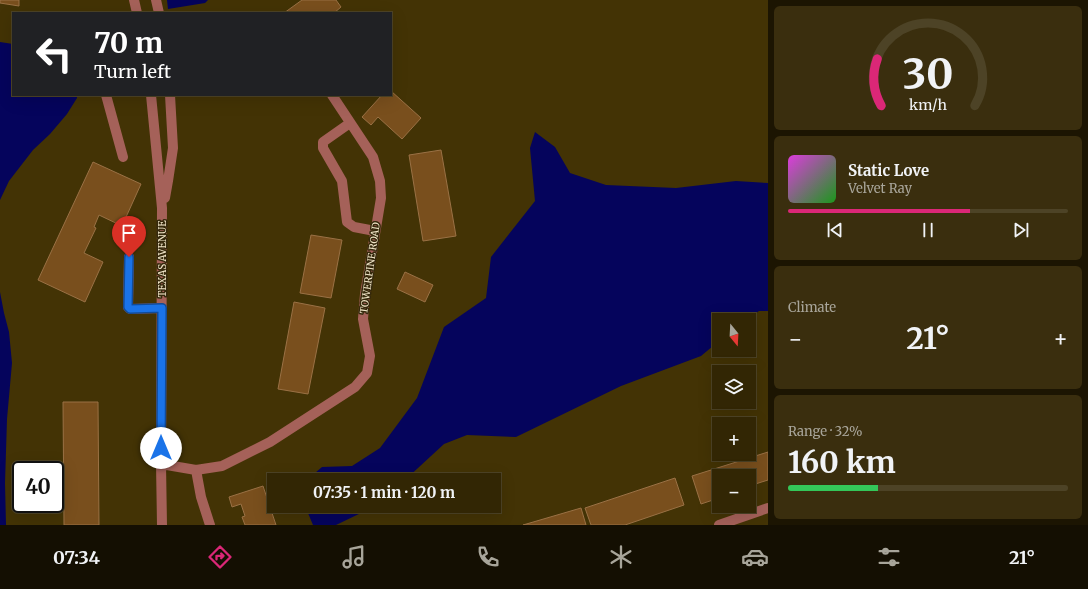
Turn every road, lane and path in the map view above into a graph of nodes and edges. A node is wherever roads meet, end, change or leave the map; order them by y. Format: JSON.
{"nodes":[{"id":1,"x":134,"y":0,"type":"edge"},
{"id":2,"x":156,"y":0,"type":"edge"},
{"id":3,"x":137,"y":12,"type":"edge"},
{"id":4,"x":159,"y":12,"type":"edge"},
{"id":5,"x":106,"y":96,"type":"edge"},
{"id":6,"x":150,"y":96,"type":"edge"},
{"id":7,"x":170,"y":96,"type":"edge"},
{"id":8,"x":333,"y":96,"type":"edge"},
{"id":9,"x":350,"y":122,"type":"junction"},
{"id":10,"x":123,"y":157,"type":"dead end"},
{"id":11,"x":162,"y":208,"type":"junction"},
{"id":12,"x":375,"y":231,"type":"junction"},
{"id":13,"x":129,"y":257,"type":"dead end"},
{"id":14,"x":162,"y":308,"type":"junction"},
{"id":15,"x":161,"y":464,"type":"junction"},
{"id":16,"x":196,"y":470,"type":"junction"},
{"id":17,"x":768,"y":508,"type":"edge"},
{"id":18,"x":162,"y":525,"type":"edge"},
{"id":19,"x":210,"y":525,"type":"edge"},
{"id":20,"x":719,"y":525,"type":"edge"}],
"edges":[{"from":1,"to":3,"type":"street"},
{"from":2,"to":4,"type":"street"},
{"from":5,"to":10,"type":"street"},
{"from":6,"to":11,"type":"street","name":"TEXAS AVENUE"},
{"from":7,"to":11,"type":"street","name":"TEXAS AVENUE"},
{"from":8,"to":9,"type":"street","name":"TOWERPINE ROAD"},
{"from":9,"to":12,"type":"street","name":"TOWERPINE ROAD"},
{"from":9,"to":12,"type":"street"},
{"from":11,"to":14,"type":"street","name":"TEXAS AVENUE"},
{"from":12,"to":16,"type":"street","name":"TOWERPINE ROAD"},
{"from":13,"to":14,"type":"street"},
{"from":14,"to":15,"type":"street","name":"TEXAS AVENUE"},
{"from":15,"to":16,"type":"street","name":"TOWERPINE ROAD"},
{"from":15,"to":18,"type":"street","name":"TEXAS AVENUE"},
{"from":16,"to":19,"type":"street"},
{"from":17,"to":20,"type":"street"}]}
